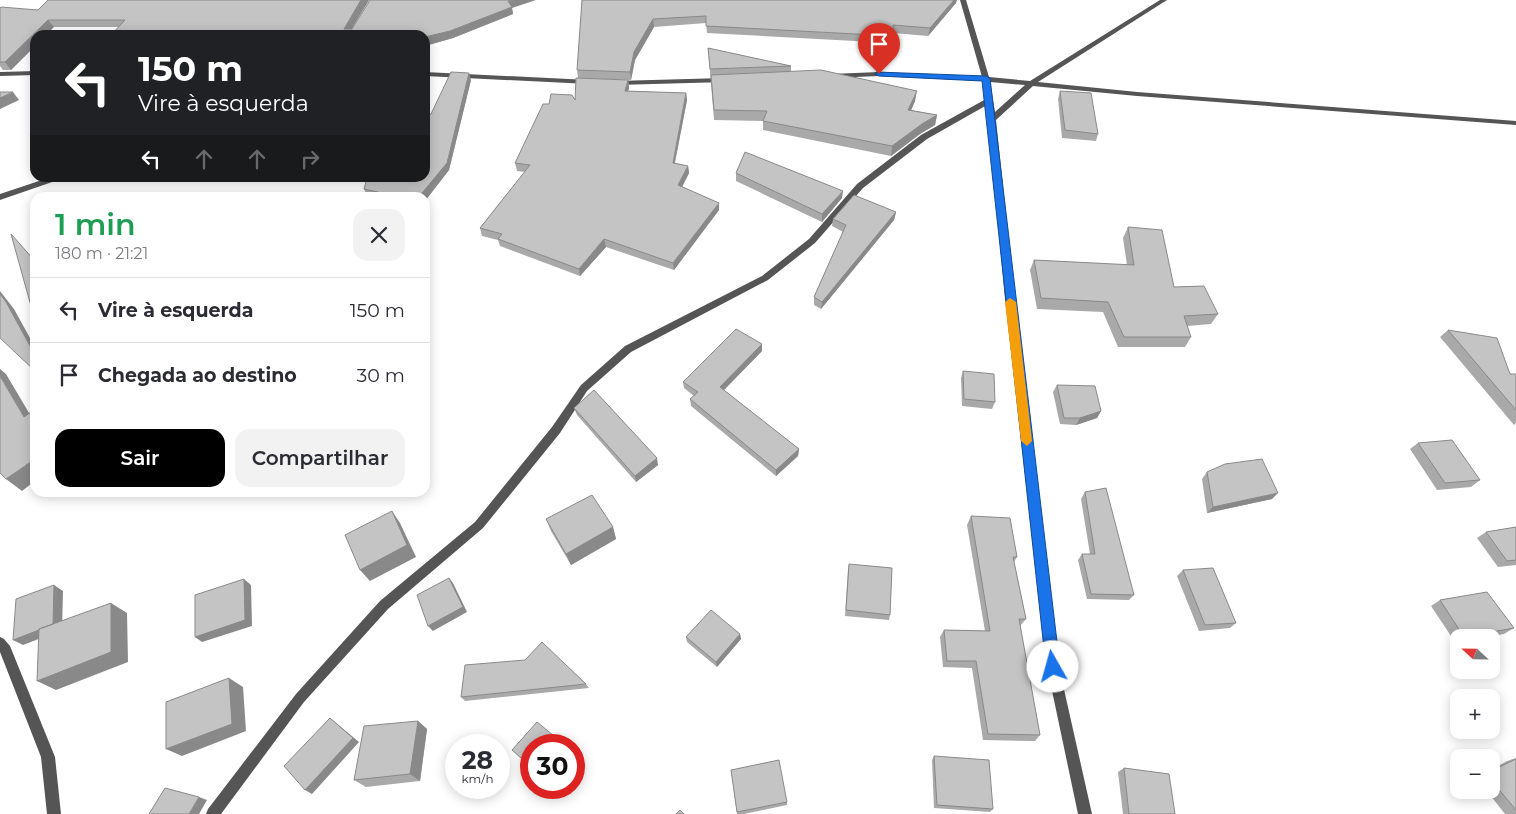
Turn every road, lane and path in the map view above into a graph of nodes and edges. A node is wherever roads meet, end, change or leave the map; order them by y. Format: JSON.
{"nodes":[{"id":1,"x":963,"y":0,"type":"edge"},
{"id":2,"x":1164,"y":0,"type":"edge"},
{"id":3,"x":30,"y":73,"type":"edge"},
{"id":4,"x":0,"y":74,"type":"edge"},
{"id":5,"x":430,"y":74,"type":"edge"},
{"id":6,"x":820,"y":76,"type":"edge"},
{"id":7,"x":986,"y":78,"type":"junction"},
{"id":8,"x":732,"y":79,"type":"edge"},
{"id":9,"x":594,"y":82,"type":"edge"},
{"id":10,"x":1033,"y":82,"type":"junction"},
{"id":11,"x":604,"y":83,"type":"edge"},
{"id":12,"x":990,"y":100,"type":"junction"},
{"id":13,"x":992,"y":119,"type":"junction"},
{"id":14,"x":1516,"y":123,"type":"edge"},
{"id":15,"x":43,"y":182,"type":"edge"},
{"id":16,"x":0,"y":197,"type":"edge"},
{"id":17,"x":0,"y":643,"type":"edge"},
{"id":18,"x":54,"y":814,"type":"edge"},
{"id":19,"x":213,"y":814,"type":"edge"},
{"id":20,"x":1085,"y":814,"type":"edge"}],
"edges":[{"from":1,"to":7,"type":"street"},
{"from":2,"to":10,"type":"street"},
{"from":3,"to":4,"type":"street"},
{"from":5,"to":9,"type":"street"},
{"from":6,"to":7,"type":"street"},
{"from":7,"to":10,"type":"street"},
{"from":7,"to":12,"type":"street"},
{"from":8,"to":11,"type":"street"},
{"from":10,"to":13,"type":"street"},
{"from":10,"to":14,"type":"street"},
{"from":12,"to":13,"type":"street"},
{"from":12,"to":19,"type":"street"},
{"from":13,"to":20,"type":"street"},
{"from":15,"to":16,"type":"street"},
{"from":17,"to":18,"type":"street"}]}
